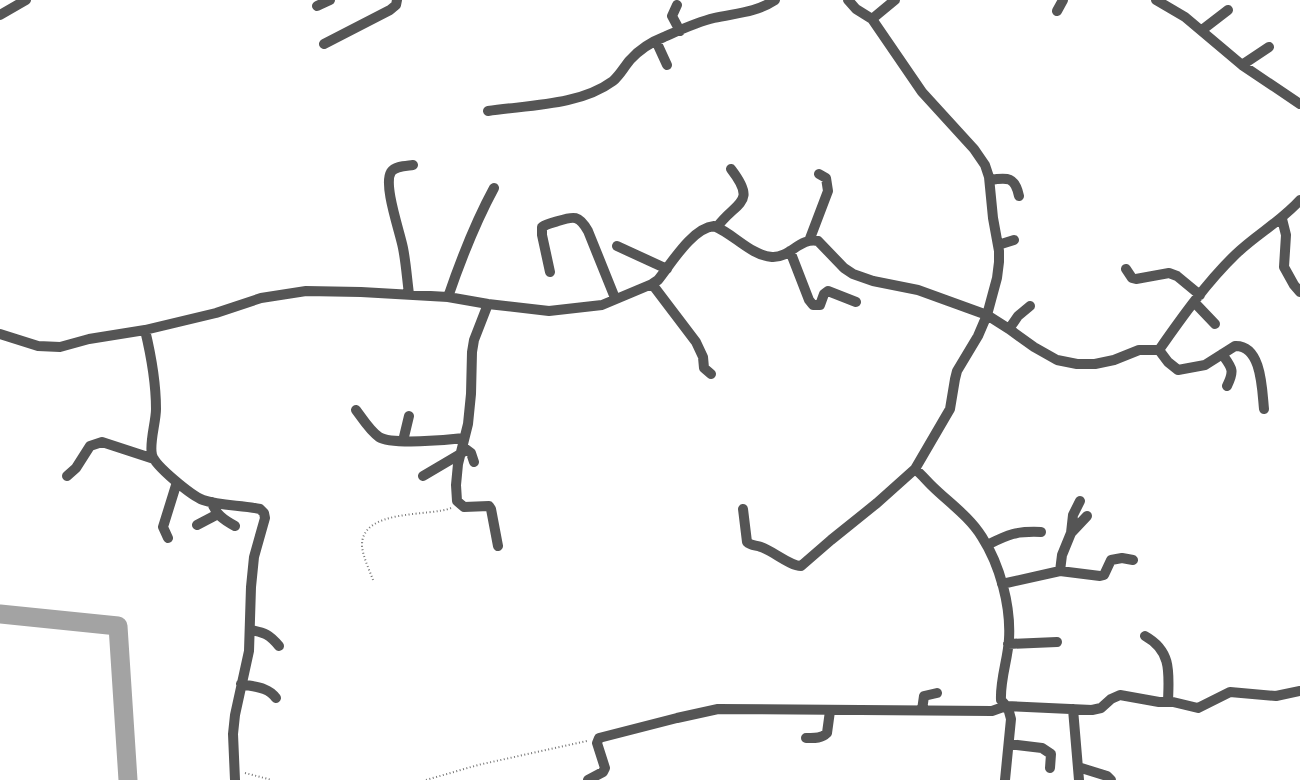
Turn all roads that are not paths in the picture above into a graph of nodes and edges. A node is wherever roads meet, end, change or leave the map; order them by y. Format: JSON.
{"nodes":[{"id":1,"x":26,"y":0,"type":"edge"},
{"id":2,"x":330,"y":0,"type":"edge"},
{"id":3,"x":397,"y":0,"type":"edge"},
{"id":4,"x":775,"y":0,"type":"edge"},
{"id":5,"x":848,"y":0,"type":"edge"},
{"id":6,"x":895,"y":0,"type":"edge"},
{"id":7,"x":1063,"y":0,"type":"edge"},
{"id":8,"x":1156,"y":0,"type":"edge"},
{"id":9,"x":677,"y":5,"type":"dead end"},
{"id":10,"x":317,"y":6,"type":"dead end"},
{"id":11,"x":1228,"y":10,"type":"dead end"},
{"id":12,"x":1057,"y":11,"type":"dead end"},
{"id":13,"x":0,"y":15,"type":"edge"},
{"id":14,"x":872,"y":19,"type":"junction"},
{"id":15,"x":1202,"y":30,"type":"junction"},
{"id":16,"x":680,"y":31,"type":"junction"},
{"id":17,"x":656,"y":41,"type":"junction"},
{"id":18,"x":324,"y":44,"type":"dead end"},
{"id":19,"x":1270,"y":47,"type":"dead end"},
{"id":20,"x":1242,"y":65,"type":"junction"},
{"id":21,"x":668,"y":66,"type":"dead end"},
{"id":22,"x":1300,"y":104,"type":"edge"},
{"id":23,"x":488,"y":111,"type":"dead end"},
{"id":24,"x":413,"y":165,"type":"dead end"},
{"id":25,"x":731,"y":169,"type":"dead end"},
{"id":26,"x":819,"y":174,"type":"dead end"},
{"id":27,"x":990,"y":180,"type":"junction"},
{"id":28,"x":494,"y":188,"type":"dead end"},
{"id":29,"x":1019,"y":196,"type":"dead end"},
{"id":30,"x":1300,"y":200,"type":"edge"},
{"id":31,"x":1282,"y":219,"type":"junction"},
{"id":32,"x":717,"y":227,"type":"junction"},
{"id":33,"x":1014,"y":240,"type":"dead end"},
{"id":34,"x":809,"y":241,"type":"junction"},
{"id":35,"x":998,"y":245,"type":"junction"},
{"id":36,"x":617,"y":246,"type":"dead end"},
{"id":37,"x":790,"y":251,"type":"junction"},
{"id":38,"x":667,"y":269,"type":"junction"},
{"id":39,"x":1126,"y":269,"type":"dead end"},
{"id":40,"x":550,"y":272,"type":"dead end"},
{"id":41,"x":652,"y":284,"type":"junction"},
{"id":42,"x":1300,"y":292,"type":"edge"},
{"id":43,"x":409,"y":294,"type":"junction"},
{"id":44,"x":448,"y":297,"type":"junction"},
{"id":45,"x":616,"y":298,"type":"junction"},
{"id":46,"x":1197,"y":298,"type":"junction"},
{"id":47,"x":856,"y":302,"type":"dead end"},
{"id":48,"x":488,"y":304,"type":"junction"},
{"id":49,"x":1030,"y":306,"type":"dead end"},
{"id":50,"x":987,"y":315,"type":"junction"},
{"id":51,"x":1215,"y":324,"type":"dead end"},
{"id":52,"x":1009,"y":329,"type":"junction"},
{"id":53,"x":145,"y":330,"type":"junction"},
{"id":54,"x":0,"y":334,"type":"edge"},
{"id":55,"x":1159,"y":350,"type":"junction"},
{"id":56,"x":1222,"y":354,"type":"junction"},
{"id":57,"x":711,"y":374,"type":"dead end"},
{"id":58,"x":1227,"y":386,"type":"dead end"},
{"id":59,"x":1264,"y":409,"type":"dead end"},
{"id":60,"x":356,"y":410,"type":"dead end"},
{"id":61,"x":409,"y":416,"type":"dead end"},
{"id":62,"x":403,"y":441,"type":"junction"},
{"id":63,"x":463,"y":446,"type":"junction"},
{"id":64,"x":154,"y":459,"type":"junction"},
{"id":65,"x":474,"y":462,"type":"dead end"},
{"id":66,"x":916,"y":468,"type":"junction"},
{"id":67,"x":67,"y":476,"type":"dead end"},
{"id":68,"x":423,"y":476,"type":"dead end"},
{"id":69,"x":177,"y":482,"type":"junction"},
{"id":70,"x":1080,"y":501,"type":"dead end"},
{"id":71,"x":212,"y":502,"type":"junction"},
{"id":72,"x":743,"y":509,"type":"dead end"},
{"id":73,"x":218,"y":514,"type":"junction"},
{"id":74,"x":1087,"y":516,"type":"dead end"},
{"id":75,"x":197,"y":525,"type":"dead end"},
{"id":76,"x":235,"y":526,"type":"dead end"},
{"id":77,"x":1041,"y":532,"type":"dead end"},
{"id":78,"x":1071,"y":533,"type":"junction"},
{"id":79,"x":168,"y":538,"type":"dead end"},
{"id":80,"x":987,"y":545,"type":"junction"},
{"id":81,"x":498,"y":546,"type":"dead end"},
{"id":82,"x":1133,"y":560,"type":"dead end"},
{"id":83,"x":1060,"y":571,"type":"junction"},
{"id":84,"x":1002,"y":584,"type":"junction"},
{"id":85,"x":251,"y":630,"type":"junction"},
{"id":86,"x":1145,"y":636,"type":"dead end"},
{"id":87,"x":1057,"y":642,"type":"dead end"},
{"id":88,"x":1008,"y":644,"type":"junction"},
{"id":89,"x":279,"y":646,"type":"dead end"},
{"id":90,"x":242,"y":684,"type":"junction"},
{"id":91,"x":1300,"y":690,"type":"edge"},
{"id":92,"x":937,"y":692,"type":"dead end"},
{"id":93,"x":276,"y":698,"type":"dead end"},
{"id":94,"x":1168,"y":701,"type":"junction"},
{"id":95,"x":1006,"y":706,"type":"junction"},
{"id":96,"x":1073,"y":709,"type":"junction"},
{"id":97,"x":830,"y":710,"type":"junction"},
{"id":98,"x":922,"y":710,"type":"junction"},
{"id":99,"x":806,"y":738,"type":"dead end"},
{"id":100,"x":1009,"y":744,"type":"junction"},
{"id":101,"x":1078,"y":767,"type":"junction"},
{"id":102,"x":1050,"y":768,"type":"dead end"},
{"id":103,"x":235,"y":775,"type":"edge"},
{"id":104,"x":588,"y":780,"type":"edge"},
{"id":105,"x":1005,"y":780,"type":"edge"},
{"id":106,"x":1078,"y":780,"type":"edge"},
{"id":107,"x":1110,"y":780,"type":"edge"}],
"edges":[{"from":1,"to":13,"type":"street"},
{"from":2,"to":10,"type":"street"},
{"from":3,"to":18,"type":"street"},
{"from":4,"to":16,"type":"street"},
{"from":5,"to":14,"type":"street"},
{"from":6,"to":14,"type":"street"},
{"from":7,"to":12,"type":"street"},
{"from":8,"to":15,"type":"street"},
{"from":9,"to":16,"type":"street"},
{"from":11,"to":15,"type":"street"},
{"from":14,"to":27,"type":"street"},
{"from":15,"to":20,"type":"street"},
{"from":16,"to":17,"type":"street"},
{"from":17,"to":21,"type":"street"},
{"from":17,"to":23,"type":"street"},
{"from":19,"to":20,"type":"street"},
{"from":20,"to":22,"type":"street"},
{"from":24,"to":43,"type":"street"},
{"from":25,"to":32,"type":"street"},
{"from":26,"to":34,"type":"street"},
{"from":27,"to":29,"type":"street"},
{"from":27,"to":35,"type":"street"},
{"from":28,"to":44,"type":"street"},
{"from":30,"to":31,"type":"street"},
{"from":31,"to":42,"type":"street"},
{"from":31,"to":46,"type":"street"},
{"from":32,"to":37,"type":"street"},
{"from":32,"to":38,"type":"street"},
{"from":33,"to":35,"type":"street"},
{"from":34,"to":37,"type":"street"},
{"from":34,"to":50,"type":"street"},
{"from":35,"to":50,"type":"street"},
{"from":36,"to":38,"type":"street"},
{"from":37,"to":47,"type":"street"},
{"from":38,"to":41,"type":"street"},
{"from":39,"to":46,"type":"street"},
{"from":40,"to":45,"type":"street"},
{"from":41,"to":45,"type":"street"},
{"from":41,"to":57,"type":"street"},
{"from":43,"to":44,"type":"street"},
{"from":43,"to":53,"type":"street"},
{"from":44,"to":48,"type":"street"},
{"from":45,"to":48,"type":"street"},
{"from":46,"to":51,"type":"street"},
{"from":46,"to":55,"type":"street"},
{"from":48,"to":63,"type":"street"},
{"from":49,"to":52,"type":"street"},
{"from":50,"to":52,"type":"street"},
{"from":50,"to":66,"type":"street"},
{"from":52,"to":55,"type":"street"},
{"from":53,"to":54,"type":"street"},
{"from":53,"to":64,"type":"street"},
{"from":55,"to":56,"type":"street"},
{"from":56,"to":58,"type":"street"},
{"from":56,"to":59,"type":"street"},
{"from":60,"to":62,"type":"street"},
{"from":61,"to":62,"type":"street"},
{"from":62,"to":63,"type":"street"},
{"from":63,"to":65,"type":"street"},
{"from":63,"to":68,"type":"street"},
{"from":63,"to":81,"type":"street"},
{"from":64,"to":67,"type":"street"},
{"from":64,"to":69,"type":"street"},
{"from":66,"to":72,"type":"street"},
{"from":66,"to":80,"type":"street"},
{"from":69,"to":71,"type":"street"},
{"from":69,"to":79,"type":"street"},
{"from":70,"to":78,"type":"street"},
{"from":71,"to":73,"type":"street"},
{"from":71,"to":85,"type":"street"},
{"from":73,"to":75,"type":"street"},
{"from":73,"to":76,"type":"street"},
{"from":74,"to":78,"type":"street"},
{"from":77,"to":80,"type":"street"},
{"from":78,"to":83,"type":"street"},
{"from":80,"to":84,"type":"street"},
{"from":82,"to":83,"type":"street"},
{"from":83,"to":84,"type":"street"},
{"from":84,"to":88,"type":"street"},
{"from":85,"to":89,"type":"street"},
{"from":85,"to":90,"type":"street"},
{"from":86,"to":94,"type":"street"},
{"from":87,"to":88,"type":"street"},
{"from":88,"to":95,"type":"street"},
{"from":90,"to":93,"type":"street"},
{"from":90,"to":103,"type":"street"},
{"from":91,"to":94,"type":"street"},
{"from":92,"to":98,"type":"street"},
{"from":94,"to":96,"type":"street"},
{"from":95,"to":96,"type":"street"},
{"from":95,"to":98,"type":"street"},
{"from":95,"to":100,"type":"street"},
{"from":96,"to":101,"type":"street"},
{"from":97,"to":98,"type":"street"},
{"from":97,"to":99,"type":"street"},
{"from":97,"to":104,"type":"street"},
{"from":100,"to":102,"type":"street"},
{"from":100,"to":105,"type":"street"},
{"from":101,"to":106,"type":"street"},
{"from":101,"to":107,"type":"street"}]}
